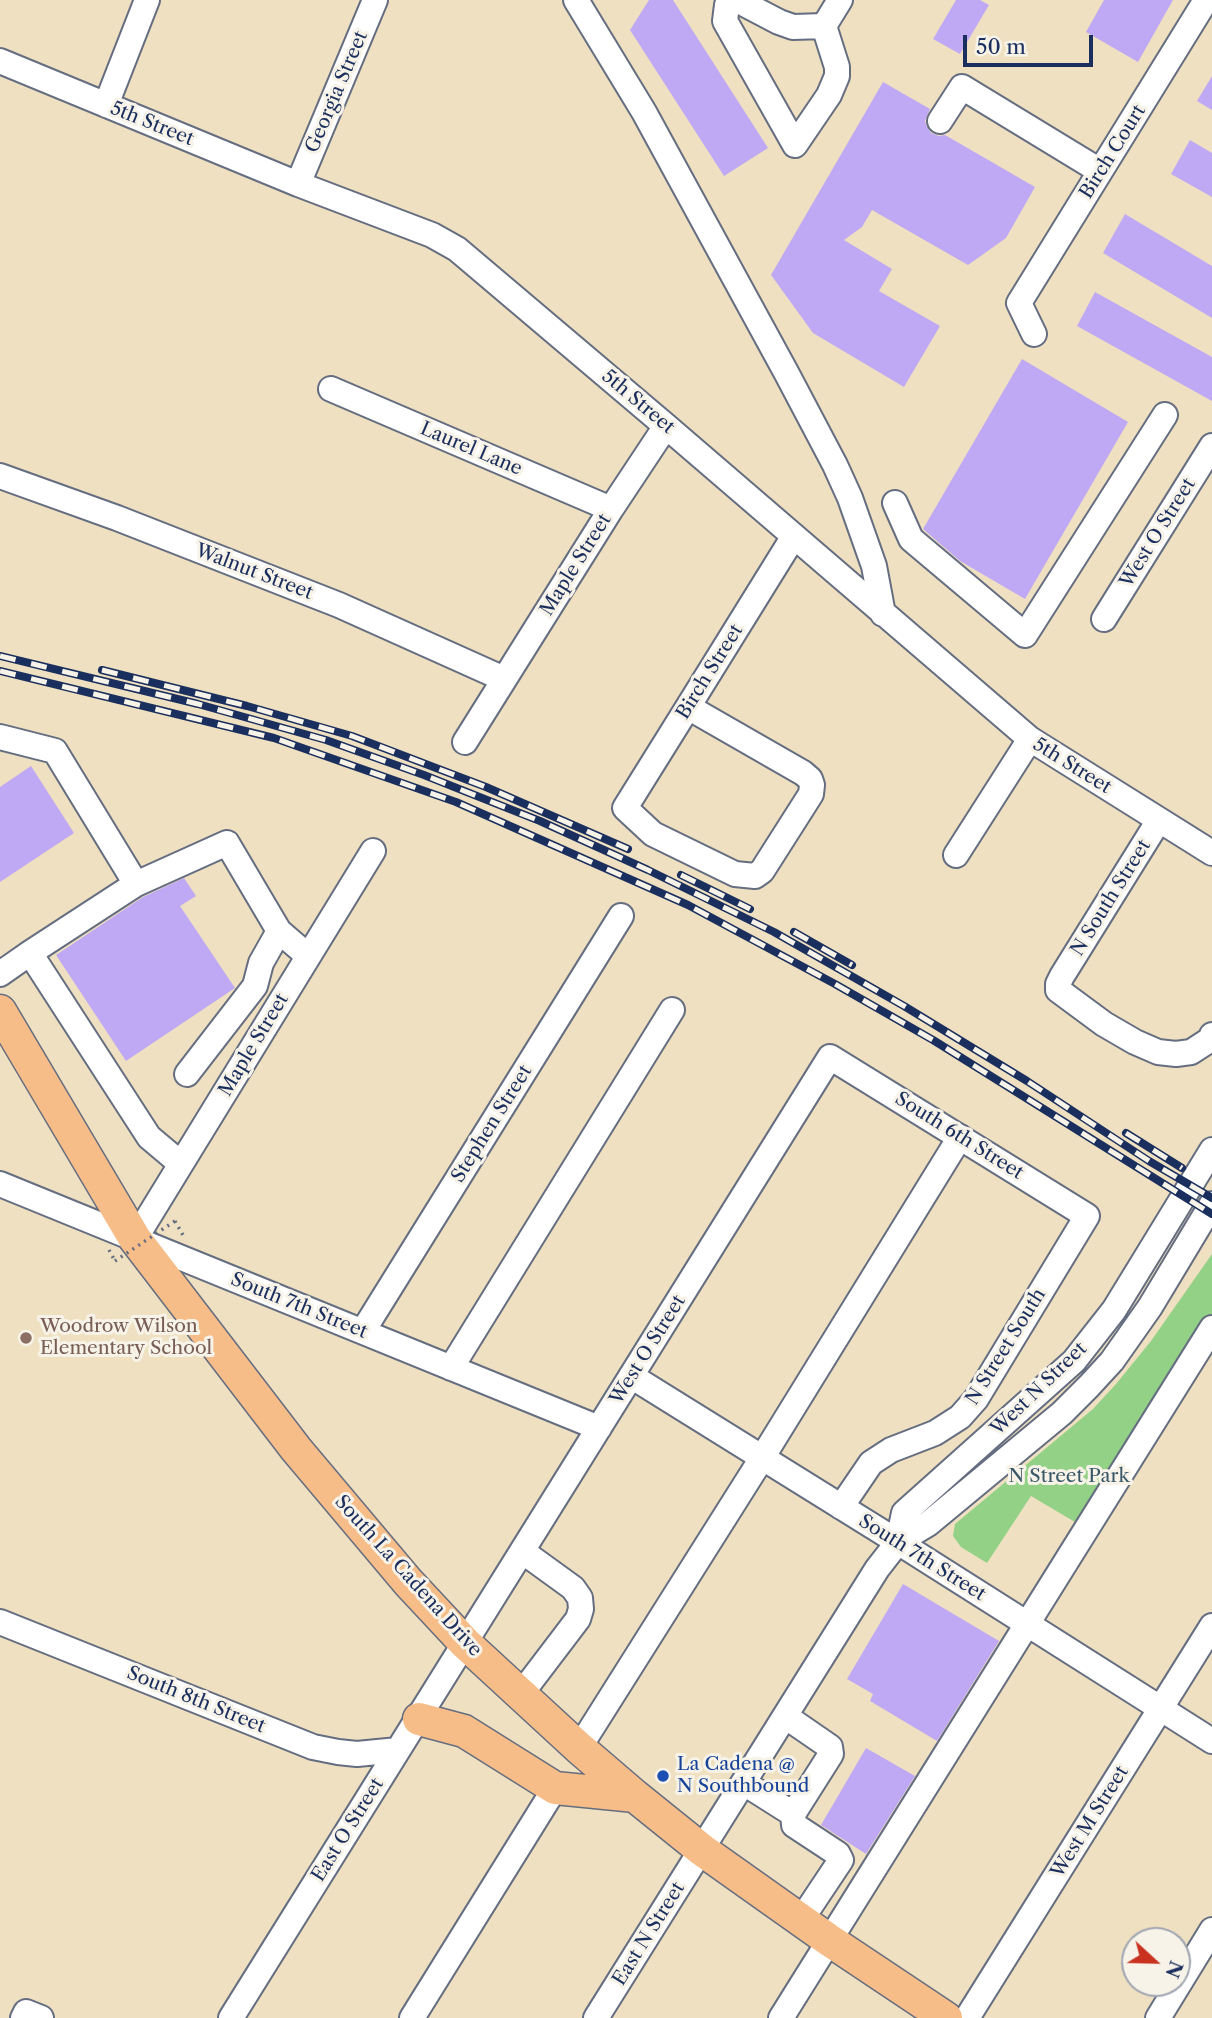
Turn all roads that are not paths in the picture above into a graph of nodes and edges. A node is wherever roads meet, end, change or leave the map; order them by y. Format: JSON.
{"nodes":[{"id":1,"x":147,"y":0,"type":"edge"},
{"id":2,"x":375,"y":0,"type":"edge"},
{"id":3,"x":576,"y":0,"type":"edge"},
{"id":4,"x":735,"y":0,"type":"edge"},
{"id":5,"x":840,"y":0,"type":"edge"},
{"id":6,"x":1206,"y":0,"type":"edge"},
{"id":7,"x":824,"y":26,"type":"junction"},
{"id":8,"x":0,"y":61,"type":"edge"},
{"id":9,"x":106,"y":105,"type":"junction"},
{"id":10,"x":940,"y":121,"type":"dead end"},
{"id":11,"x":1100,"y":171,"type":"junction"},
{"id":12,"x":298,"y":184,"type":"junction"},
{"id":13,"x":1034,"y":334,"type":"dead end"},
{"id":14,"x":331,"y":389,"type":"dead end"},
{"id":15,"x":1166,"y":415,"type":"dead end"},
{"id":16,"x":666,"y":426,"type":"junction"},
{"id":17,"x":1212,"y":446,"type":"edge"},
{"id":18,"x":0,"y":477,"type":"edge"},
{"id":19,"x":895,"y":503,"type":"dead end"},
{"id":20,"x":611,"y":509,"type":"junction"},
{"id":21,"x":794,"y":536,"type":"junction"},
{"id":22,"x":883,"y":614,"type":"junction"},
{"id":23,"x":1104,"y":619,"type":"dead end"},
{"id":24,"x":504,"y":679,"type":"junction"},
{"id":25,"x":688,"y":707,"type":"junction"},
{"id":26,"x":0,"y":737,"type":"edge"},
{"id":27,"x":1030,"y":739,"type":"junction"},
{"id":28,"x":465,"y":741,"type":"dead end"},
{"id":29,"x":1159,"y":820,"type":"junction"},
{"id":30,"x":373,"y":851,"type":"dead end"},
{"id":31,"x":1212,"y":853,"type":"edge"},
{"id":32,"x":956,"y":855,"type":"dead end"},
{"id":33,"x":136,"y":884,"type":"junction"},
{"id":34,"x":621,"y":916,"type":"dead end"},
{"id":35,"x":279,"y":932,"type":"junction"},
{"id":36,"x":30,"y":953,"type":"junction"},
{"id":37,"x":308,"y":956,"type":"junction"},
{"id":38,"x":0,"y":974,"type":"edge"},
{"id":39,"x":673,"y":1010,"type":"dead end"},
{"id":40,"x":0,"y":1011,"type":"edge"},
{"id":41,"x":223,"y":1028,"type":"junction"},
{"id":42,"x":1211,"y":1037,"type":"edge"},
{"id":43,"x":251,"y":1049,"type":"junction"},
{"id":44,"x":830,"y":1057,"type":"joint"},
{"id":45,"x":187,"y":1074,"type":"dead end"},
{"id":46,"x":960,"y":1137,"type":"junction"},
{"id":47,"x":1212,"y":1150,"type":"edge"},
{"id":48,"x":181,"y":1164,"type":"junction"},
{"id":49,"x":0,"y":1184,"type":"edge"},
{"id":50,"x":1212,"y":1204,"type":"edge"},
{"id":51,"x":1087,"y":1216,"type":"joint"},
{"id":52,"x":125,"y":1250,"type":"junction"},
{"id":53,"x":1212,"y":1328,"type":"edge"},
{"id":54,"x":363,"y":1331,"type":"junction"},
{"id":55,"x":451,"y":1368,"type":"junction"},
{"id":56,"x":631,"y":1376,"type":"junction"},
{"id":57,"x":599,"y":1428,"type":"junction"},
{"id":58,"x":762,"y":1458,"type":"junction"},
{"id":59,"x":841,"y":1507,"type":"junction"},
{"id":60,"x":898,"y":1542,"type":"junction"},
{"id":61,"x":523,"y":1551,"type":"junction"},
{"id":62,"x":0,"y":1622,"type":"edge"},
{"id":63,"x":1027,"y":1624,"type":"junction"},
{"id":64,"x":1212,"y":1626,"type":"edge"},
{"id":65,"x":465,"y":1643,"type":"junction"},
{"id":66,"x":522,"y":1694,"type":"junction"},
{"id":67,"x":1160,"y":1709,"type":"junction"},
{"id":68,"x":785,"y":1716,"type":"junction"},
{"id":69,"x":419,"y":1718,"type":"junction"},
{"id":70,"x":1212,"y":1741,"type":"edge"},
{"id":71,"x":579,"y":1748,"type":"junction"},
{"id":72,"x":398,"y":1750,"type":"junction"},
{"id":73,"x":744,"y":1783,"type":"junction"},
{"id":74,"x":555,"y":1788,"type":"junction"},
{"id":75,"x":635,"y":1796,"type":"junction"},
{"id":76,"x":793,"y":1814,"type":"junction"},
{"id":77,"x":702,"y":1850,"type":"junction"},
{"id":78,"x":801,"y":1920,"type":"junction"},
{"id":79,"x":1212,"y":1930,"type":"edge"},
{"id":80,"x":829,"y":1940,"type":"junction"},
{"id":81,"x":23,"y":2018,"type":"edge"},
{"id":82,"x":41,"y":2018,"type":"edge"},
{"id":83,"x":232,"y":2018,"type":"edge"},
{"id":84,"x":412,"y":2018,"type":"edge"},
{"id":85,"x":596,"y":2018,"type":"edge"},
{"id":86,"x":781,"y":2018,"type":"edge"},
{"id":87,"x":946,"y":2018,"type":"edge"},
{"id":88,"x":967,"y":2018,"type":"edge"},
{"id":89,"x":1158,"y":2018,"type":"edge"}],
"edges":[{"from":1,"to":9,"type":"street"},
{"from":2,"to":12,"type":"street","name":"Georgia Street"},
{"from":3,"to":22,"type":"street"},
{"from":4,"to":7,"type":"street"},
{"from":4,"to":7,"type":"street"},
{"from":5,"to":7,"type":"street"},
{"from":6,"to":11,"type":"street","name":"Birch Court"},
{"from":8,"to":9,"type":"street","name":"5th Street"},
{"from":9,"to":12,"type":"street","name":"5th Street"},
{"from":10,"to":11,"type":"street"},
{"from":11,"to":13,"type":"street","name":"Birch Court"},
{"from":12,"to":16,"type":"street","name":"5th Street"},
{"from":14,"to":20,"type":"street","name":"Laurel Lane"},
{"from":15,"to":19,"type":"street"},
{"from":16,"to":20,"type":"street","name":"Maple Street"},
{"from":16,"to":21,"type":"street","name":"5th Street"},
{"from":17,"to":23,"type":"street","name":"West O Street"},
{"from":18,"to":24,"type":"street","name":"Walnut Street"},
{"from":20,"to":24,"type":"street","name":"Maple Street"},
{"from":21,"to":22,"type":"street","name":"5th Street"},
{"from":21,"to":25,"type":"street","name":"Birch Street"},
{"from":22,"to":27,"type":"street","name":"5th Street"},
{"from":24,"to":28,"type":"street","name":"Maple Street"},
{"from":25,"to":25,"type":"street","name":"Birch Street"},
{"from":26,"to":33,"type":"street"},
{"from":27,"to":29,"type":"street","name":"5th Street"},
{"from":27,"to":32,"type":"street"},
{"from":29,"to":31,"type":"street","name":"5th Street"},
{"from":29,"to":42,"type":"street","name":"N South Street"},
{"from":30,"to":37,"type":"street","name":"Maple Street"},
{"from":33,"to":35,"type":"street"},
{"from":33,"to":36,"type":"street"},
{"from":34,"to":54,"type":"street","name":"Stephen Street"},
{"from":35,"to":37,"type":"street"},
{"from":35,"to":41,"type":"street"},
{"from":36,"to":38,"type":"street"},
{"from":36,"to":48,"type":"street"},
{"from":37,"to":43,"type":"street","name":"Maple Street"},
{"from":39,"to":55,"type":"street"},
{"from":40,"to":52,"type":"main road","name":"South La Cadena Drive"},
{"from":41,"to":43,"type":"street"},
{"from":41,"to":45,"type":"street"},
{"from":43,"to":48,"type":"street","name":"Maple Street"},
{"from":44,"to":46,"type":"street","name":"South 6th Street"},
{"from":44,"to":56,"type":"street","name":"West O Street"},
{"from":46,"to":51,"type":"street","name":"South 6th Street"},
{"from":46,"to":58,"type":"street"},
{"from":47,"to":60,"type":"street","name":"West N Street"},
{"from":48,"to":52,"type":"street","name":"Maple Street"},
{"from":49,"to":52,"type":"street","name":"South 7th Street"},
{"from":50,"to":60,"type":"street","name":"West N Street"},
{"from":51,"to":59,"type":"street","name":"N Street South"},
{"from":52,"to":54,"type":"street","name":"South 7th Street"},
{"from":52,"to":65,"type":"main road","name":"South La Cadena Drive"},
{"from":53,"to":63,"type":"street"},
{"from":54,"to":55,"type":"street","name":"South 7th Street"},
{"from":55,"to":57,"type":"street","name":"South 7th Street"},
{"from":56,"to":57,"type":"street","name":"West O Street"},
{"from":56,"to":58,"type":"street","name":"South 7th Street"},
{"from":57,"to":61,"type":"street","name":"West O Street"},
{"from":58,"to":59,"type":"street","name":"South 7th Street"},
{"from":58,"to":71,"type":"street"},
{"from":59,"to":60,"type":"street","name":"South 7th Street"},
{"from":60,"to":63,"type":"street","name":"South 7th Street"},
{"from":60,"to":68,"type":"street","name":"West N Street"},
{"from":61,"to":65,"type":"street","name":"West O Street"},
{"from":61,"to":66,"type":"street"},
{"from":62,"to":72,"type":"street","name":"South 8th Street"},
{"from":63,"to":67,"type":"street","name":"South 7th Street"},
{"from":63,"to":80,"type":"street"},
{"from":64,"to":67,"type":"street","name":"West M Street"},
{"from":65,"to":66,"type":"main road","name":"South La Cadena Drive"},
{"from":65,"to":69,"type":"street","name":"East O Street"},
{"from":66,"to":71,"type":"main road","name":"South La Cadena Drive"},
{"from":67,"to":70,"type":"street","name":"South 7th Street"},
{"from":67,"to":88,"type":"street","name":"West M Street"},
{"from":68,"to":73,"type":"street","name":"West N Street"},
{"from":68,"to":76,"type":"street"},
{"from":69,"to":72,"type":"street","name":"East O Street"},
{"from":69,"to":74,"type":"main road"},
{"from":71,"to":75,"type":"main road","name":"South La Cadena Drive"},
{"from":72,"to":83,"type":"street","name":"East O Street"},
{"from":73,"to":76,"type":"street"},
{"from":73,"to":77,"type":"street","name":"West N Street"},
{"from":74,"to":75,"type":"main road"},
{"from":74,"to":84,"type":"street"},
{"from":75,"to":77,"type":"main road","name":"South La Cadena Drive"},
{"from":76,"to":78,"type":"street"},
{"from":77,"to":78,"type":"main road","name":"South La Cadena Drive"},
{"from":77,"to":85,"type":"street","name":"East N Street"},
{"from":78,"to":80,"type":"main road","name":"South La Cadena Drive"},
{"from":79,"to":89,"type":"street"},
{"from":80,"to":86,"type":"street"},
{"from":80,"to":87,"type":"main road","name":"South La Cadena Drive"},
{"from":81,"to":82,"type":"street"}]}
